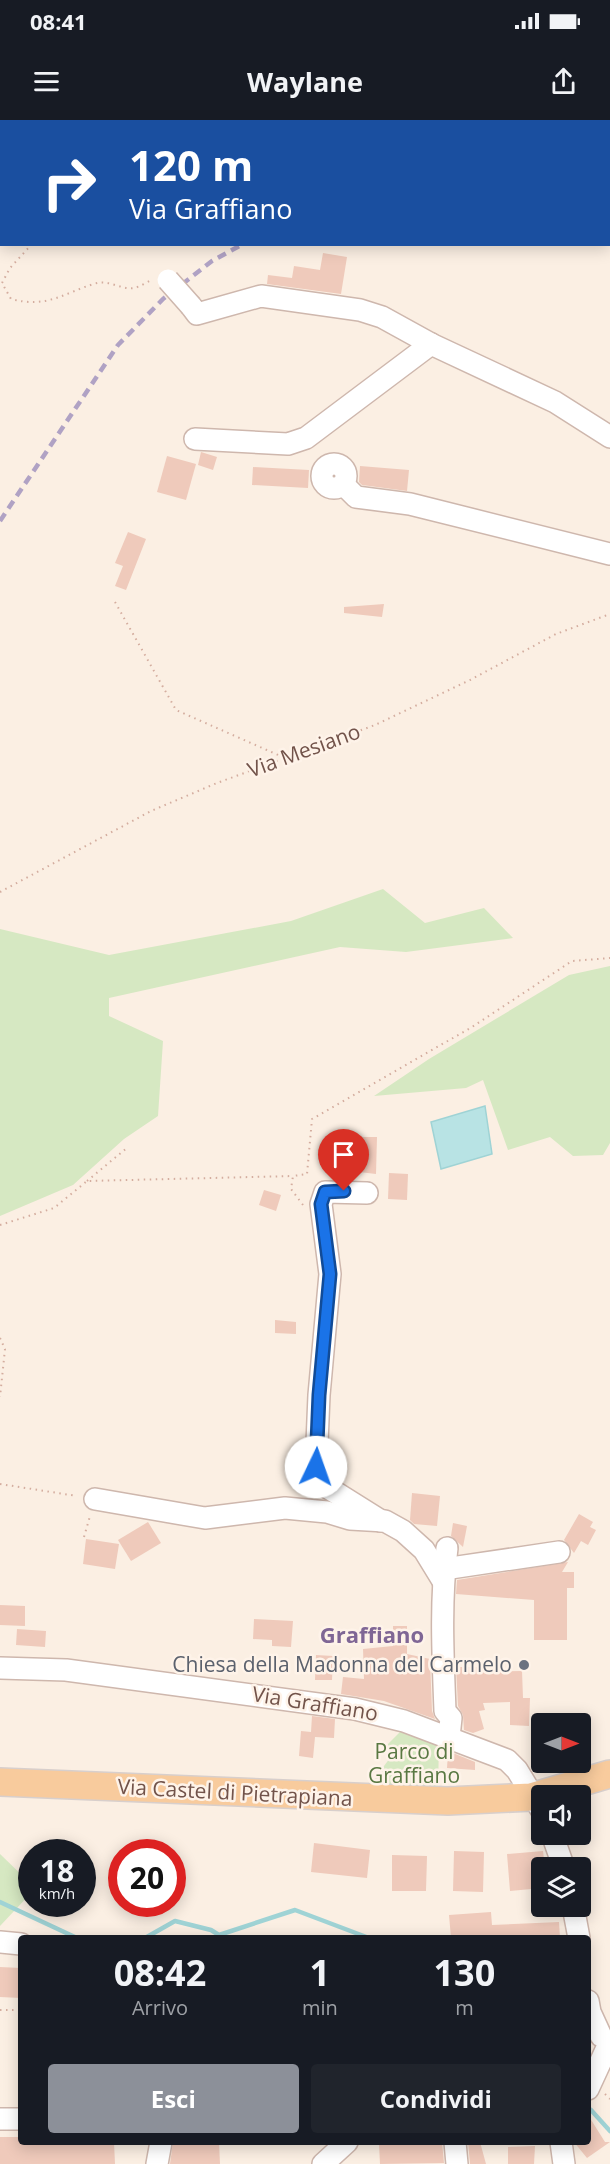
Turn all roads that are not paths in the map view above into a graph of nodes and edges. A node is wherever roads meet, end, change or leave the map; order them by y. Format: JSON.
{"nodes":[{"id":1,"x":168,"y":280,"type":"road end"},
{"id":2,"x":431,"y":344,"type":"junction"},
{"id":3,"x":610,"y":436,"type":"edge"},
{"id":4,"x":195,"y":439,"type":"dead end"},
{"id":5,"x":344,"y":484,"type":"dead end"},
{"id":6,"x":610,"y":554,"type":"edge"},
{"id":7,"x":367,"y":1193,"type":"dead end"},
{"id":8,"x":95,"y":1499,"type":"road end"},
{"id":9,"x":381,"y":1521,"type":"junction"},
{"id":10,"x":559,"y":1552,"type":"dead end"},
{"id":11,"x":444,"y":1566,"type":"junction"},
{"id":12,"x":0,"y":1668,"type":"edge"},
{"id":13,"x":449,"y":1737,"type":"junction"},
{"id":14,"x":610,"y":1774,"type":"edge"},
{"id":15,"x":0,"y":1782,"type":"edge"},
{"id":16,"x":583,"y":1785,"type":"edge"},
{"id":17,"x":531,"y":1795,"type":"edge"},
{"id":18,"x":531,"y":1804,"type":"edge"},
{"id":19,"x":575,"y":1917,"type":"edge"},
{"id":20,"x":578,"y":1935,"type":"edge"},
{"id":21,"x":0,"y":1942,"type":"edge"},
{"id":22,"x":18,"y":1944,"type":"edge"},
{"id":23,"x":591,"y":2014,"type":"edge"},
{"id":24,"x":607,"y":2042,"type":"edge"},
{"id":25,"x":591,"y":2082,"type":"edge"},
{"id":26,"x":0,"y":2119,"type":"edge"},
{"id":27,"x":18,"y":2119,"type":"edge"},
{"id":28,"x":160,"y":2145,"type":"edge"},
{"id":29,"x":344,"y":2145,"type":"edge"},
{"id":30,"x":455,"y":2145,"type":"edge"},
{"id":31,"x":561,"y":2145,"type":"edge"},
{"id":32,"x":157,"y":2164,"type":"edge"},
{"id":33,"x":324,"y":2164,"type":"edge"},
{"id":34,"x":457,"y":2164,"type":"edge"},
{"id":35,"x":564,"y":2164,"type":"edge"}],
"edges":[{"from":1,"to":2,"type":"street","bridge":true},
{"from":2,"to":3,"type":"street"},
{"from":2,"to":4,"type":"street"},
{"from":5,"to":6,"type":"street"},
{"from":7,"to":9,"type":"street"},
{"from":8,"to":9,"type":"street"},
{"from":9,"to":11,"type":"street"},
{"from":10,"to":11,"type":"street"},
{"from":11,"to":13,"type":"street"},
{"from":12,"to":13,"type":"street","name":"Via Graffiano"},
{"from":13,"to":17,"type":"street","name":"Via Graffiano"},
{"from":14,"to":16,"type":"main road","name":"Via Castel di Pietrapiana"},
{"from":15,"to":18,"type":"main road","name":"Via Castel di Pietrapiana"},
{"from":19,"to":20,"type":"street"},
{"from":21,"to":22,"type":"street"},
{"from":23,"to":24,"type":"street"},
{"from":24,"to":25,"type":"street"},
{"from":26,"to":27,"type":"street"},
{"from":28,"to":32,"type":"street"},
{"from":29,"to":33,"type":"street"},
{"from":30,"to":34,"type":"street"},
{"from":31,"to":35,"type":"street"}]}
